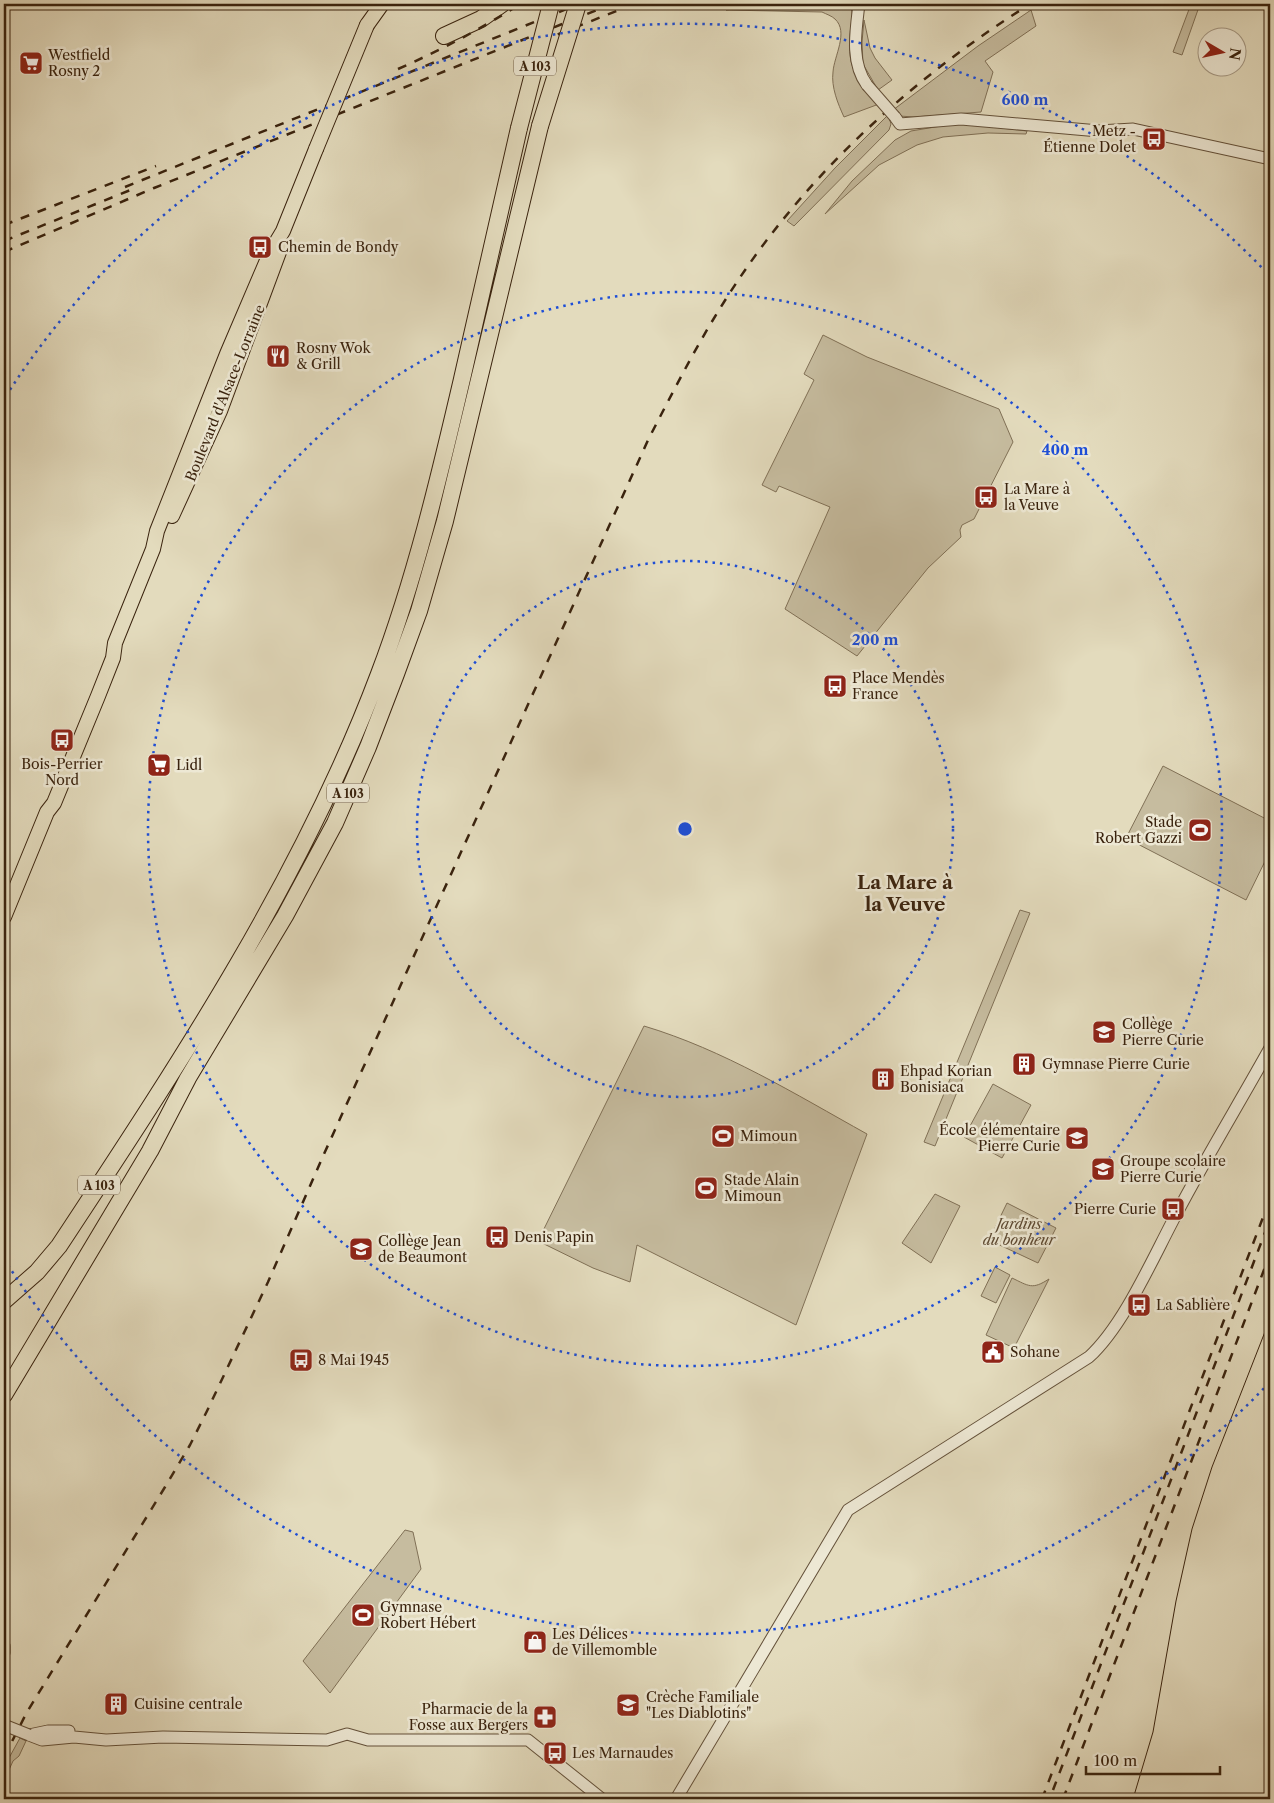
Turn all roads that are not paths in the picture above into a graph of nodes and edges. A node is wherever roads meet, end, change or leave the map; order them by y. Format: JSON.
{"nodes":[{"id":1,"x":382,"y":4,"type":"edge"},
{"id":2,"x":502,"y":4,"type":"edge"},
{"id":3,"x":542,"y":4,"type":"edge"},
{"id":4,"x":551,"y":4,"type":"edge"},
{"id":5,"x":568,"y":4,"type":"edge"},
{"id":6,"x":578,"y":4,"type":"edge"},
{"id":7,"x":859,"y":4,"type":"edge"},
{"id":8,"x":444,"y":36,"type":"dead end"},
{"id":9,"x":540,"y":126,"type":"junction"},
{"id":10,"x":519,"y":128,"type":"junction"},
{"id":11,"x":1270,"y":159,"type":"edge"},
{"id":12,"x":114,"y":646,"type":"junction"},
{"id":13,"x":96,"y":678,"type":"junction"},
{"id":14,"x":82,"y":737,"type":"junction"},
{"id":15,"x":47,"y":812,"type":"junction"},
{"id":16,"x":4,"y":918,"type":"edge"},
{"id":17,"x":1270,"y":1048,"type":"edge"},
{"id":18,"x":4,"y":1301,"type":"edge"},
{"id":19,"x":4,"y":1396,"type":"edge"},
{"id":20,"x":4,"y":1646,"type":"edge"},
{"id":21,"x":4,"y":1653,"type":"edge"},
{"id":22,"x":4,"y":1724,"type":"edge"},
{"id":23,"x":685,"y":1784,"type":"junction"},
{"id":24,"x":602,"y":1799,"type":"edge"},
{"id":25,"x":676,"y":1799,"type":"edge"},
{"id":26,"x":686,"y":1799,"type":"edge"}],
"edges":[{"from":1,"to":12,"type":"main road","name":"Boulevard d'Alsace-Lorraine","bridge":true},
{"from":2,"to":8,"type":"highway"},
{"from":3,"to":10,"type":"highway","bridge":true},
{"from":4,"to":10,"type":"highway","number":"A 103","bridge":true},
{"from":5,"to":9,"type":"highway","number":"A 103","bridge":true},
{"from":6,"to":9,"type":"highway","bridge":true},
{"from":7,"to":11,"type":"street","bridge":true},
{"from":9,"to":19,"type":"highway","number":"A 103"},
{"from":10,"to":18,"type":"highway","number":"A 103"},
{"from":12,"to":13,"type":"main road","name":"Boulevard d'Alsace-Lorraine"},
{"from":12,"to":14,"type":"main road","name":"Boulevard d'Alsace-Lorraine"},
{"from":13,"to":14,"type":"main road"},
{"from":13,"to":15,"type":"main road","name":"Boulevard d'Alsace-Lorraine"},
{"from":14,"to":15,"type":"main road","name":"Boulevard d'Alsace-Lorraine"},
{"from":15,"to":16,"type":"main road","name":"Boulevard d'Alsace-Lorraine"},
{"from":17,"to":23,"type":"street"},
{"from":20,"to":21,"type":"street"},
{"from":22,"to":24,"type":"street","bridge":true},
{"from":23,"to":25,"type":"street"},
{"from":23,"to":26,"type":"street"}]}
